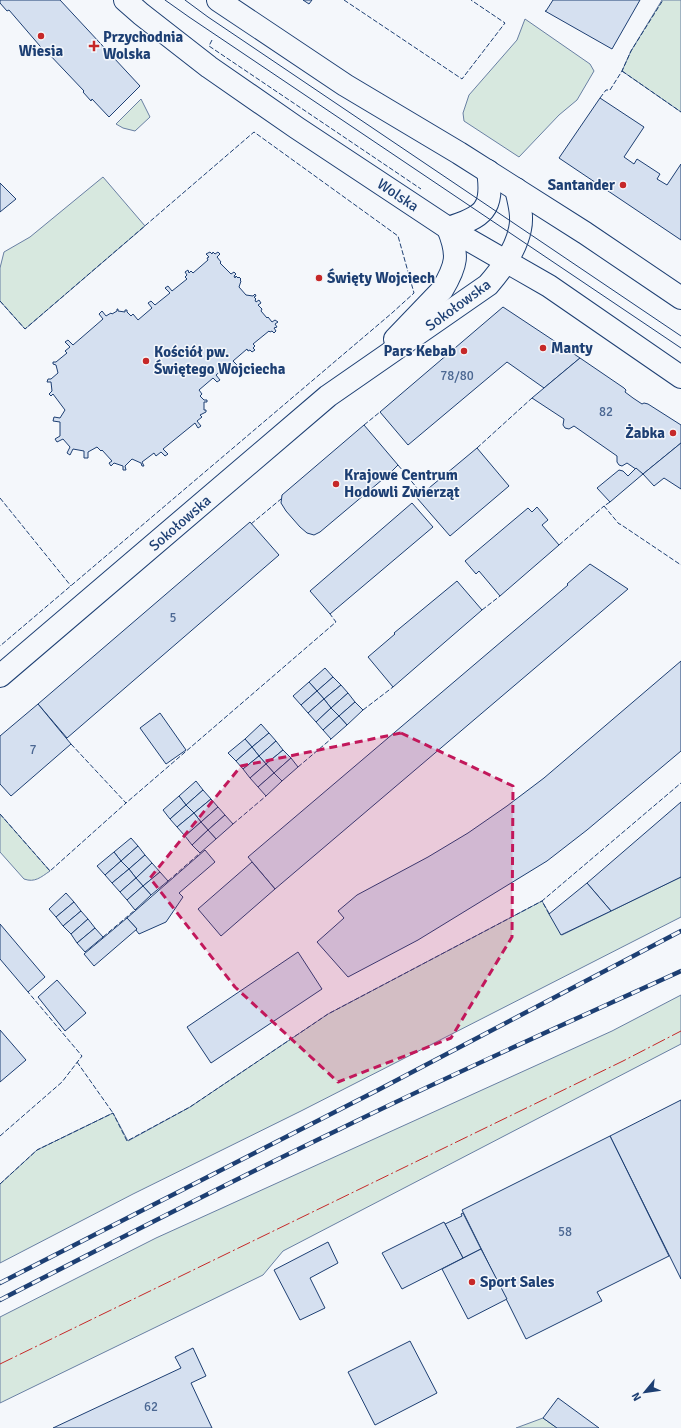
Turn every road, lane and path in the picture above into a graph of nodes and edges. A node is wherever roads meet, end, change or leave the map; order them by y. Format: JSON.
{"nodes":[{"id":1,"x":124,"y":0,"type":"edge"},
{"id":2,"x":218,"y":0,"type":"edge"},
{"id":3,"x":488,"y":171,"type":"junction"},
{"id":4,"x":516,"y":189,"type":"junction"},
{"id":5,"x":448,"y":228,"type":"junction"},
{"id":6,"x":507,"y":262,"type":"junction"},
{"id":7,"x":681,"y":298,"type":"edge"},
{"id":8,"x":362,"y":372,"type":"junction"},
{"id":9,"x":681,"y":377,"type":"edge"},
{"id":10,"x":0,"y":676,"type":"edge"}],
"edges":[{"from":1,"to":5,"type":"main road","name":"Wolska"},
{"from":2,"to":3,"type":"main road"},
{"from":3,"to":4,"type":"main road"},
{"from":3,"to":5,"type":"main road"},
{"from":4,"to":6,"type":"main road","name":"Sokołowska"},
{"from":4,"to":7,"type":"main road"},
{"from":5,"to":6,"type":"main road","name":"Wolska"},
{"from":5,"to":8,"type":"main road","name":"Sokołowska"},
{"from":6,"to":8,"type":"main road","name":"Sokołowska"},
{"from":6,"to":9,"type":"main road","name":"Wolska"},
{"from":8,"to":10,"type":"main road","name":"Sokołowska"}]}
